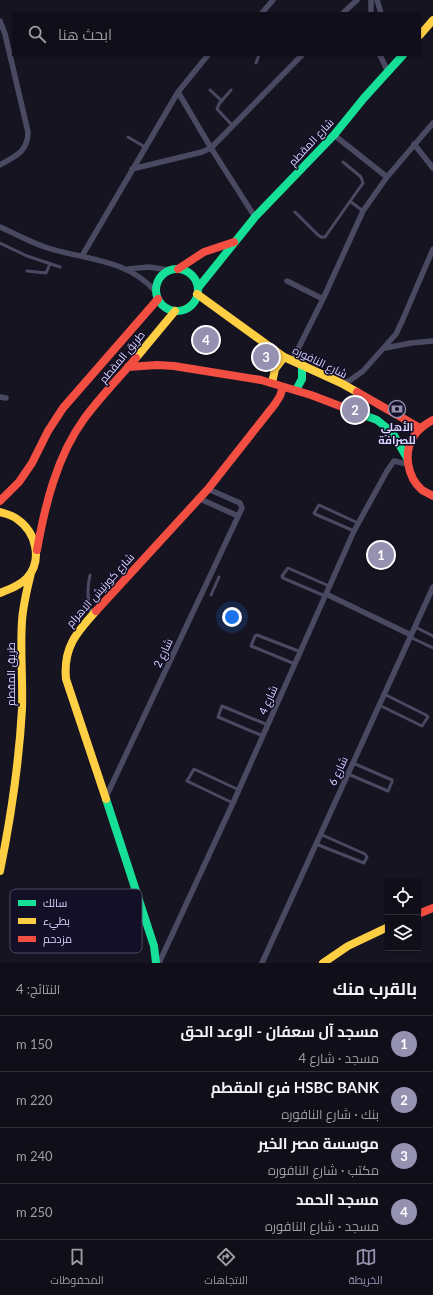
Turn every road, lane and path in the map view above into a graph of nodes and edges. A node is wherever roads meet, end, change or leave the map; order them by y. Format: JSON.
{"nodes":[{"id":1,"x":273,"y":0,"type":"edge"},
{"id":2,"x":357,"y":0,"type":"edge"},
{"id":3,"x":371,"y":0,"type":"edge"},
{"id":4,"x":377,"y":0,"type":"edge"},
{"id":5,"x":263,"y":12,"type":"edge"},
{"id":6,"x":345,"y":12,"type":"edge"},
{"id":7,"x":372,"y":12,"type":"edge"},
{"id":8,"x":381,"y":12,"type":"edge"},
{"id":9,"x":433,"y":20,"type":"edge"},
{"id":10,"x":0,"y":21,"type":"edge"},
{"id":11,"x":421,"y":34,"type":"edge"},
{"id":12,"x":3,"y":35,"type":"edge"},
{"id":13,"x":207,"y":56,"type":"edge"},
{"id":14,"x":259,"y":56,"type":"edge"},
{"id":15,"x":301,"y":56,"type":"edge"},
{"id":16,"x":380,"y":56,"type":"edge"},
{"id":17,"x":401,"y":56,"type":"edge"},
{"id":18,"x":256,"y":63,"type":"dead end"},
{"id":19,"x":388,"y":72,"type":"junction"},
{"id":20,"x":210,"y":90,"type":"dead end"},
{"id":21,"x":231,"y":90,"type":"dead end"},
{"id":22,"x":178,"y":92,"type":"junction"},
{"id":23,"x":222,"y":100,"type":"junction"},
{"id":24,"x":433,"y":123,"type":"edge"},
{"id":25,"x":232,"y":125,"type":"junction"},
{"id":26,"x":334,"y":135,"type":"junction"},
{"id":27,"x":128,"y":136,"type":"dead end"},
{"id":28,"x":414,"y":144,"type":"junction"},
{"id":29,"x":146,"y":146,"type":"junction"},
{"id":30,"x":211,"y":148,"type":"junction"},
{"id":31,"x":343,"y":162,"type":"dead end"},
{"id":32,"x":0,"y":165,"type":"edge"},
{"id":33,"x":433,"y":168,"type":"edge"},
{"id":34,"x":132,"y":169,"type":"junction"},
{"id":35,"x":387,"y":177,"type":"junction"},
{"id":36,"x":351,"y":202,"type":"junction"},
{"id":37,"x":363,"y":211,"type":"junction"},
{"id":38,"x":295,"y":212,"type":"dead end"},
{"id":39,"x":255,"y":217,"type":"junction"},
{"id":40,"x":0,"y":227,"type":"edge"},
{"id":41,"x":234,"y":242,"type":"junction"},
{"id":42,"x":0,"y":243,"type":"edge"},
{"id":43,"x":433,"y":249,"type":"edge"},
{"id":44,"x":82,"y":256,"type":"junction"},
{"id":45,"x":50,"y":264,"type":"junction"},
{"id":46,"x":60,"y":267,"type":"dead end"},
{"id":47,"x":128,"y":269,"type":"junction"},
{"id":48,"x":174,"y":269,"type":"junction"},
{"id":49,"x":27,"y":271,"type":"dead end"},
{"id":50,"x":287,"y":281,"type":"dead end"},
{"id":51,"x":155,"y":291,"type":"junction"},
{"id":52,"x":198,"y":291,"type":"junction"},
{"id":53,"x":158,"y":299,"type":"junction"},
{"id":54,"x":323,"y":299,"type":"junction"},
{"id":55,"x":175,"y":311,"type":"junction"},
{"id":56,"x":433,"y":341,"type":"edge"},
{"id":57,"x":385,"y":348,"type":"junction"},
{"id":58,"x":284,"y":357,"type":"junction"},
{"id":59,"x":292,"y":361,"type":"junction"},
{"id":60,"x":128,"y":366,"type":"junction"},
{"id":61,"x":302,"y":366,"type":"junction"},
{"id":62,"x":272,"y":383,"type":"junction"},
{"id":63,"x":340,"y":383,"type":"junction"},
{"id":64,"x":283,"y":387,"type":"junction"},
{"id":65,"x":296,"y":390,"type":"junction"},
{"id":66,"x":433,"y":420,"type":"edge"},
{"id":67,"x":420,"y":428,"type":"junction"},
{"id":68,"x":407,"y":461,"type":"junction"},
{"id":69,"x":208,"y":489,"type":"junction"},
{"id":70,"x":433,"y":496,"type":"edge"},
{"id":71,"x":198,"y":498,"type":"junction"},
{"id":72,"x":0,"y":501,"type":"edge"},
{"id":73,"x":0,"y":512,"type":"edge"},
{"id":74,"x":238,"y":516,"type":"junction"},
{"id":75,"x":358,"y":523,"type":"junction"},
{"id":76,"x":354,"y":531,"type":"junction"},
{"id":77,"x":37,"y":550,"type":"junction"},
{"id":78,"x":30,"y":573,"type":"junction"},
{"id":79,"x":90,"y":574,"type":"dead end"},
{"id":80,"x":219,"y":577,"type":"dead end"},
{"id":81,"x":207,"y":582,"type":"junction"},
{"id":82,"x":215,"y":586,"type":"junction"},
{"id":83,"x":330,"y":586,"type":"junction"},
{"id":84,"x":433,"y":587,"type":"edge"},
{"id":85,"x":0,"y":593,"type":"edge"},
{"id":86,"x":211,"y":595,"type":"dead end"},
{"id":87,"x":326,"y":595,"type":"junction"},
{"id":88,"x":92,"y":615,"type":"junction"},
{"id":89,"x":415,"y":627,"type":"junction"},
{"id":90,"x":411,"y":636,"type":"junction"},
{"id":91,"x":433,"y":636,"type":"edge"},
{"id":92,"x":433,"y":648,"type":"edge"},
{"id":93,"x":301,"y":652,"type":"junction"},
{"id":94,"x":295,"y":664,"type":"junction"},
{"id":95,"x":384,"y":694,"type":"junction"},
{"id":96,"x":379,"y":705,"type":"junction"},
{"id":97,"x":268,"y":725,"type":"junction"},
{"id":98,"x":263,"y":736,"type":"junction"},
{"id":99,"x":353,"y":763,"type":"junction"},
{"id":100,"x":348,"y":774,"type":"junction"},
{"id":101,"x":239,"y":790,"type":"junction"},
{"id":102,"x":106,"y":799,"type":"junction"},
{"id":103,"x":233,"y":803,"type":"junction"},
{"id":104,"x":320,"y":834,"type":"junction"},
{"id":105,"x":316,"y":844,"type":"junction"},
{"id":106,"x":0,"y":871,"type":"edge"},
{"id":107,"x":135,"y":889,"type":"edge"},
{"id":108,"x":433,"y":908,"type":"edge"},
{"id":109,"x":142,"y":909,"type":"edge"},
{"id":110,"x":421,"y":913,"type":"edge"},
{"id":111,"x":385,"y":928,"type":"edge"},
{"id":112,"x":158,"y":963,"type":"edge"},
{"id":113,"x":262,"y":963,"type":"edge"},
{"id":114,"x":323,"y":963,"type":"edge"}],
"edges":[{"from":1,"to":5,"type":"street"},
{"from":2,"to":6,"type":"street"},
{"from":3,"to":7,"type":"street"},
{"from":4,"to":8,"type":"street"},
{"from":9,"to":11,"type":"main road"},
{"from":10,"to":12,"type":"street"},
{"from":12,"to":32,"type":"street"},
{"from":13,"to":22,"type":"street"},
{"from":14,"to":18,"type":"lane"},
{"from":15,"to":25,"type":"street"},
{"from":16,"to":19,"type":"street"},
{"from":17,"to":19,"type":"main road","name":"شارع المقطم"},
{"from":19,"to":26,"type":"main road","name":"شارع المقطم"},
{"from":20,"to":23,"type":"lane"},
{"from":21,"to":23,"type":"lane"},
{"from":22,"to":29,"type":"street"},
{"from":22,"to":30,"type":"street"},
{"from":23,"to":25,"type":"lane"},
{"from":24,"to":28,"type":"street"},
{"from":25,"to":30,"type":"street"},
{"from":26,"to":35,"type":"street"},
{"from":26,"to":39,"type":"main road","name":"شارع المقطم"},
{"from":27,"to":29,"type":"lane"},
{"from":28,"to":33,"type":"street"},
{"from":28,"to":35,"type":"street"},
{"from":29,"to":34,"type":"street"},
{"from":30,"to":34,"type":"street"},
{"from":30,"to":39,"type":"street"},
{"from":31,"to":36,"type":"lane"},
{"from":34,"to":44,"type":"street"},
{"from":35,"to":37,"type":"street"},
{"from":36,"to":37,"type":"lane"},
{"from":36,"to":38,"type":"lane"},
{"from":37,"to":54,"type":"street"},
{"from":39,"to":41,"type":"main road","name":"شارع المقطم"},
{"from":40,"to":44,"type":"street"},
{"from":41,"to":48,"type":"main road"},
{"from":41,"to":52,"type":"main road","name":"شارع المقطم"},
{"from":42,"to":45,"type":"lane"},
{"from":43,"to":57,"type":"street"},
{"from":44,"to":47,"type":"street"},
{"from":45,"to":46,"type":"lane"},
{"from":45,"to":49,"type":"lane"},
{"from":47,"to":48,"type":"street"},
{"from":47,"to":51,"type":"street"},
{"from":48,"to":51,"type":"main road"},
{"from":48,"to":52,"type":"main road"},
{"from":50,"to":54,"type":"street"},
{"from":51,"to":53,"type":"main road"},
{"from":52,"to":55,"type":"main road"},
{"from":52,"to":58,"type":"main road","name":"شارع النافوره"},
{"from":53,"to":55,"type":"main road"},
{"from":53,"to":72,"type":"main road","name":"طريق المقطم"},
{"from":54,"to":59,"type":"street"},
{"from":55,"to":60,"type":"main road","name":"طريق المقطم"},
{"from":56,"to":57,"type":"street"},
{"from":57,"to":63,"type":"street"},
{"from":58,"to":59,"type":"main road","name":"شارع النافوره"},
{"from":58,"to":62,"type":"main road"},
{"from":59,"to":61,"type":"main road","name":"شارع النافوره"},
{"from":60,"to":62,"type":"main road"},
{"from":60,"to":77,"type":"main road","name":"طريق المقطم"},
{"from":61,"to":63,"type":"main road","name":"شارع النافوره"},
{"from":61,"to":65,"type":"main road"},
{"from":62,"to":64,"type":"main road"},
{"from":63,"to":67,"type":"main road","name":"شارع النافوره"},
{"from":64,"to":65,"type":"main road"},
{"from":64,"to":69,"type":"main road","name":"شارع كورنيش الاهرام"},
{"from":65,"to":68,"type":"main road"},
{"from":66,"to":67,"type":"main road"},
{"from":67,"to":68,"type":"main road"},
{"from":68,"to":70,"type":"main road"},
{"from":68,"to":75,"type":"street","name":"شارع 4"},
{"from":69,"to":71,"type":"main road","name":"شارع كورنيش الاهرام"},
{"from":69,"to":74,"type":"street"},
{"from":71,"to":74,"type":"street"},
{"from":71,"to":88,"type":"main road","name":"شارع كورنيش الاهرام"},
{"from":73,"to":77,"type":"main road"},
{"from":74,"to":81,"type":"street","name":"شارع 2"},
{"from":75,"to":76,"type":"street","name":"شارع 4"},
{"from":75,"to":76,"type":"lane"},
{"from":76,"to":83,"type":"street","name":"شارع 4"},
{"from":77,"to":78,"type":"main road","name":"طريق المقطم"},
{"from":78,"to":85,"type":"main road"},
{"from":78,"to":106,"type":"main road","name":"طريق المقطم"},
{"from":79,"to":88,"type":"lane"},
{"from":80,"to":82,"type":"lane"},
{"from":81,"to":82,"type":"lane"},
{"from":81,"to":102,"type":"street","name":"شارع 2"},
{"from":82,"to":86,"type":"lane"},
{"from":83,"to":87,"type":"street","name":"شارع 4"},
{"from":83,"to":87,"type":"lane"},
{"from":84,"to":89,"type":"street","name":"شارع 6"},
{"from":87,"to":90,"type":"street"},
{"from":87,"to":93,"type":"street","name":"شارع 4"},
{"from":88,"to":102,"type":"main road","name":"شارع كورنيش الاهرام"},
{"from":89,"to":90,"type":"street","name":"شارع 6"},
{"from":89,"to":91,"type":"lane"},
{"from":90,"to":92,"type":"lane"},
{"from":90,"to":95,"type":"street","name":"شارع 6"},
{"from":93,"to":94,"type":"street","name":"شارع 4"},
{"from":93,"to":94,"type":"lane"},
{"from":94,"to":97,"type":"street","name":"شارع 4"},
{"from":95,"to":96,"type":"street","name":"شارع 6"},
{"from":95,"to":96,"type":"lane"},
{"from":96,"to":99,"type":"street","name":"شارع 6"},
{"from":97,"to":98,"type":"street","name":"شارع 4"},
{"from":97,"to":98,"type":"lane"},
{"from":98,"to":101,"type":"street","name":"شارع 4"},
{"from":99,"to":100,"type":"street","name":"شارع 6"},
{"from":99,"to":100,"type":"lane"},
{"from":100,"to":104,"type":"street","name":"شارع 6"},
{"from":101,"to":103,"type":"street","name":"شارع 4"},
{"from":101,"to":103,"type":"lane"},
{"from":102,"to":107,"type":"main road","name":"شارع كورنيش الاهرام"},
{"from":103,"to":112,"type":"street","name":"شارع 4"},
{"from":104,"to":105,"type":"street","name":"شارع 6"},
{"from":104,"to":105,"type":"lane"},
{"from":105,"to":113,"type":"street","name":"شارع 6"},
{"from":108,"to":110,"type":"main road"},
{"from":109,"to":112,"type":"main road","name":"شارع كورنيش الاهرام"},
{"from":111,"to":114,"type":"main road"}]}
